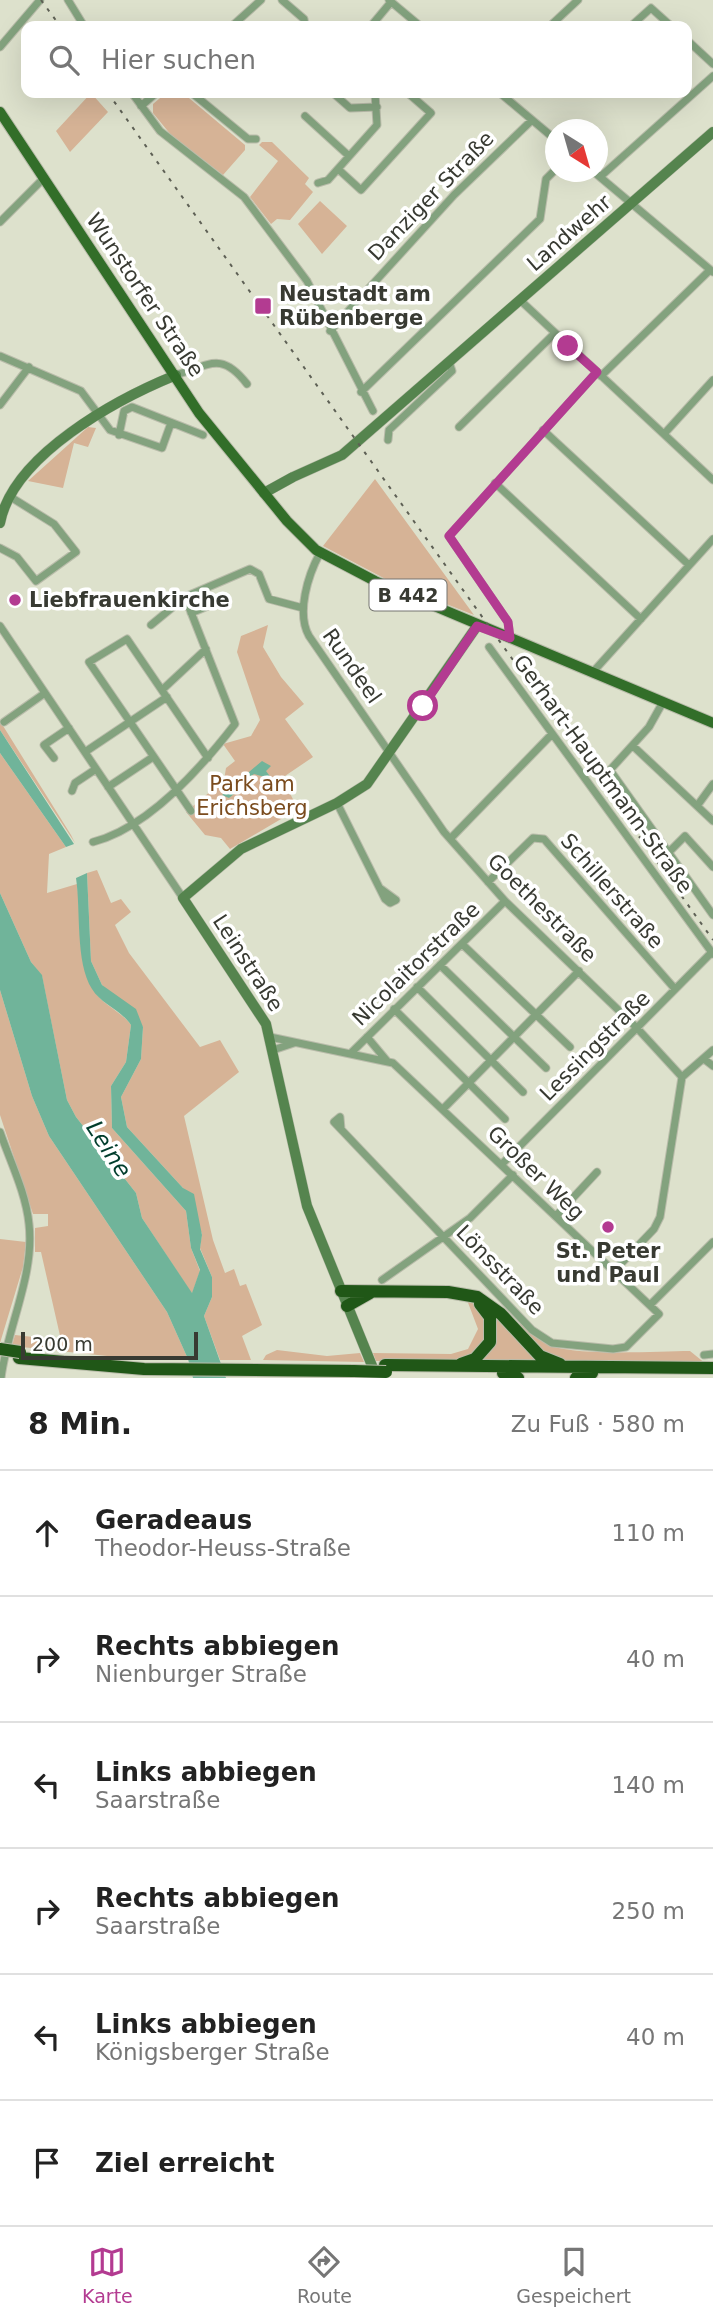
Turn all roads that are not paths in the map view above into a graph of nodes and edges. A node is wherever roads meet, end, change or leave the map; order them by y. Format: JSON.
{"nodes":[{"id":1,"x":40,"y":0,"type":"edge"},
{"id":2,"x":68,"y":0,"type":"edge"},
{"id":3,"x":261,"y":0,"type":"edge"},
{"id":4,"x":282,"y":0,"type":"edge"},
{"id":5,"x":578,"y":0,"type":"edge"},
{"id":6,"x":390,"y":1,"type":"edge"},
{"id":7,"x":22,"y":21,"type":"edge"},
{"id":8,"x":81,"y":21,"type":"edge"},
{"id":9,"x":238,"y":21,"type":"edge"},
{"id":10,"x":304,"y":21,"type":"edge"},
{"id":11,"x":375,"y":21,"type":"edge"},
{"id":12,"x":414,"y":21,"type":"edge"},
{"id":13,"x":555,"y":21,"type":"edge"},
{"id":14,"x":637,"y":21,"type":"edge"},
{"id":15,"x":665,"y":21,"type":"edge"},
{"id":16,"x":21,"y":22,"type":"edge"},
{"id":17,"x":692,"y":45,"type":"edge"},
{"id":18,"x":0,"y":47,"type":"edge"},
{"id":19,"x":713,"y":64,"type":"edge"},
{"id":20,"x":713,"y":76,"type":"edge"},
{"id":21,"x":692,"y":94,"type":"edge"},
{"id":22,"x":135,"y":98,"type":"edge"},
{"id":23,"x":150,"y":98,"type":"edge"},
{"id":24,"x":198,"y":98,"type":"edge"},
{"id":25,"x":339,"y":98,"type":"edge"},
{"id":26,"x":376,"y":98,"type":"edge"},
{"id":27,"x":414,"y":98,"type":"edge"},
{"id":28,"x":506,"y":98,"type":"edge"},
{"id":29,"x":687,"y":98,"type":"edge"},
{"id":30,"x":141,"y":106,"type":"junction"},
{"id":31,"x":377,"y":107,"type":"junction"},
{"id":32,"x":0,"y":112,"type":"edge"},
{"id":33,"x":305,"y":116,"type":"dead end"},
{"id":34,"x":532,"y":120,"type":"junction"},
{"id":35,"x":545,"y":131,"type":"edge"},
{"id":36,"x":713,"y":132,"type":"edge"},
{"id":37,"x":256,"y":139,"type":"dead end"},
{"id":38,"x":349,"y":156,"type":"junction"},
{"id":39,"x":608,"y":165,"type":"edge"},
{"id":40,"x":338,"y":169,"type":"junction"},
{"id":41,"x":44,"y":178,"type":"junction"},
{"id":42,"x":546,"y":182,"type":"edge"},
{"id":43,"x":607,"y":182,"type":"edge"},
{"id":44,"x":318,"y":183,"type":"dead end"},
{"id":45,"x":632,"y":203,"type":"junction"},
{"id":46,"x":0,"y":222,"type":"edge"},
{"id":47,"x":711,"y":271,"type":"edge"},
{"id":48,"x":521,"y":301,"type":"junction"},
{"id":49,"x":330,"y":331,"type":"junction"},
{"id":50,"x":555,"y":333,"type":"junction"},
{"id":51,"x":0,"y":356,"type":"edge"},
{"id":52,"x":449,"y":362,"type":"junction"},
{"id":53,"x":29,"y":367,"type":"junction"},
{"id":54,"x":599,"y":374,"type":"junction"},
{"id":55,"x":176,"y":375,"type":"junction"},
{"id":56,"x":713,"y":380,"type":"edge"},
{"id":57,"x":247,"y":384,"type":"dead end"},
{"id":58,"x":361,"y":392,"type":"junction"},
{"id":59,"x":0,"y":405,"type":"edge"},
{"id":60,"x":98,"y":411,"type":"junction"},
{"id":61,"x":373,"y":411,"type":"dead end"},
{"id":62,"x":171,"y":423,"type":"junction"},
{"id":63,"x":459,"y":427,"type":"dead end"},
{"id":64,"x":544,"y":430,"type":"junction"},
{"id":65,"x":119,"y":435,"type":"junction"},
{"id":66,"x":203,"y":435,"type":"dead end"},
{"id":67,"x":664,"y":435,"type":"junction"},
{"id":68,"x":388,"y":440,"type":"dead end"},
{"id":69,"x":713,"y":480,"type":"edge"},
{"id":70,"x":495,"y":484,"type":"junction"},
{"id":71,"x":264,"y":493,"type":"junction"},
{"id":72,"x":9,"y":496,"type":"junction"},
{"id":73,"x":0,"y":523,"type":"edge"},
{"id":74,"x":713,"y":539,"type":"edge"},
{"id":75,"x":0,"y":548,"type":"edge"},
{"id":76,"x":320,"y":553,"type":"junction"},
{"id":77,"x":689,"y":565,"type":"junction"},
{"id":78,"x":184,"y":597,"type":"junction"},
{"id":79,"x":222,"y":600,"type":"dead end"},
{"id":80,"x":303,"y":608,"type":"junction"},
{"id":81,"x":191,"y":613,"type":"junction"},
{"id":82,"x":640,"y":619,"type":"junction"},
{"id":83,"x":151,"y":625,"type":"dead end"},
{"id":84,"x":0,"y":626,"type":"edge"},
{"id":85,"x":477,"y":626,"type":"junction"},
{"id":86,"x":510,"y":638,"type":"junction"},
{"id":87,"x":489,"y":648,"type":"dead end"},
{"id":88,"x":206,"y":649,"type":"junction"},
{"id":89,"x":592,"y":673,"type":"junction"},
{"id":90,"x":45,"y":693,"type":"junction"},
{"id":91,"x":164,"y":694,"type":"junction"},
{"id":92,"x":663,"y":702,"type":"junction"},
{"id":93,"x":4,"y":722,"type":"dead end"},
{"id":94,"x":130,"y":722,"type":"junction"},
{"id":95,"x":713,"y":723,"type":"edge"},
{"id":96,"x":69,"y":728,"type":"junction"},
{"id":97,"x":552,"y":734,"type":"junction"},
{"id":98,"x":633,"y":746,"type":"junction"},
{"id":99,"x":85,"y":752,"type":"junction"},
{"id":100,"x":391,"y":753,"type":"junction"},
{"id":101,"x":153,"y":757,"type":"junction"},
{"id":102,"x":54,"y":758,"type":"dead end"},
{"id":103,"x":208,"y":758,"type":"junction"},
{"id":104,"x":96,"y":769,"type":"junction"},
{"id":105,"x":713,"y":784,"type":"edge"},
{"id":106,"x":108,"y":787,"type":"junction"},
{"id":107,"x":176,"y":790,"type":"junction"},
{"id":108,"x":72,"y":791,"type":"dead end"},
{"id":109,"x":337,"y":803,"type":"junction"},
{"id":110,"x":697,"y":806,"type":"junction"},
{"id":111,"x":191,"y":811,"type":"dead end"},
{"id":112,"x":713,"y":821,"type":"edge"},
{"id":113,"x":132,"y":822,"type":"junction"},
{"id":114,"x":451,"y":838,"type":"junction"},
{"id":115,"x":93,"y":842,"type":"dead end"},
{"id":116,"x":670,"y":851,"type":"junction"},
{"id":117,"x":713,"y":867,"type":"edge"},
{"id":118,"x":488,"y":882,"type":"junction"},
{"id":119,"x":381,"y":889,"type":"dead end"},
{"id":120,"x":183,"y":898,"type":"junction"},
{"id":121,"x":505,"y":901,"type":"junction"},
{"id":122,"x":713,"y":915,"type":"edge"},
{"id":123,"x":462,"y":944,"type":"junction"},
{"id":124,"x":712,"y":953,"type":"edge"},
{"id":125,"x":440,"y":965,"type":"junction"},
{"id":126,"x":579,"y":971,"type":"junction"},
{"id":127,"x":417,"y":987,"type":"junction"},
{"id":128,"x":676,"y":989,"type":"junction"},
{"id":129,"x":394,"y":1009,"type":"junction"},
{"id":130,"x":535,"y":1014,"type":"junction"},
{"id":131,"x":637,"y":1028,"type":"junction"},
{"id":132,"x":514,"y":1036,"type":"junction"},
{"id":133,"x":270,"y":1037,"type":"junction"},
{"id":134,"x":367,"y":1037,"type":"junction"},
{"id":135,"x":295,"y":1042,"type":"junction"},
{"id":136,"x":570,"y":1047,"type":"dead end"},
{"id":137,"x":273,"y":1050,"type":"junction"},
{"id":138,"x":713,"y":1050,"type":"edge"},
{"id":139,"x":351,"y":1054,"type":"junction"},
{"id":140,"x":704,"y":1059,"type":"junction"},
{"id":141,"x":491,"y":1060,"type":"junction"},
{"id":142,"x":387,"y":1061,"type":"junction"},
{"id":143,"x":713,"y":1066,"type":"edge"},
{"id":144,"x":546,"y":1068,"type":"dead end"},
{"id":145,"x":682,"y":1077,"type":"junction"},
{"id":146,"x":468,"y":1083,"type":"junction"},
{"id":147,"x":523,"y":1092,"type":"dead end"},
{"id":148,"x":443,"y":1110,"type":"junction"},
{"id":149,"x":505,"y":1119,"type":"dead end"},
{"id":150,"x":341,"y":1129,"type":"dead end"},
{"id":151,"x":0,"y":1132,"type":"edge"},
{"id":152,"x":502,"y":1164,"type":"junction"},
{"id":153,"x":597,"y":1172,"type":"dead end"},
{"id":154,"x":513,"y":1175,"type":"junction"},
{"id":155,"x":556,"y":1216,"type":"junction"},
{"id":156,"x":445,"y":1238,"type":"junction"},
{"id":157,"x":713,"y":1242,"type":"edge"},
{"id":158,"x":614,"y":1271,"type":"junction"},
{"id":159,"x":382,"y":1280,"type":"dead end"},
{"id":160,"x":341,"y":1291,"type":"junction"},
{"id":161,"x":370,"y":1293,"type":"junction"},
{"id":162,"x":458,"y":1293,"type":"junction"},
{"id":163,"x":650,"y":1305,"type":"junction"},
{"id":164,"x":347,"y":1306,"type":"junction"},
{"id":165,"x":659,"y":1314,"type":"joint"},
{"id":166,"x":0,"y":1349,"type":"edge"},
{"id":167,"x":0,"y":1355,"type":"edge"},
{"id":168,"x":19,"y":1355,"type":"junction"},
{"id":169,"x":454,"y":1366,"type":"junction"},
{"id":170,"x":713,"y":1368,"type":"edge"},
{"id":171,"x":692,"y":1371,"type":"junction"},
{"id":172,"x":383,"y":1372,"type":"edge"},
{"id":173,"x":503,"y":1373,"type":"junction"},
{"id":174,"x":575,"y":1373,"type":"edge"},
{"id":175,"x":592,"y":1373,"type":"junction"},
{"id":176,"x":713,"y":1374,"type":"edge"},
{"id":177,"x":1,"y":1378,"type":"edge"},
{"id":178,"x":518,"y":1378,"type":"edge"}],
"edges":[{"from":1,"to":7,"type":"street"},
{"from":2,"to":8,"type":"street"},
{"from":3,"to":9,"type":"street"},
{"from":4,"to":10,"type":"street"},
{"from":5,"to":13,"type":"street"},
{"from":6,"to":11,"type":"street"},
{"from":6,"to":12,"type":"street"},
{"from":14,"to":15,"type":"street"},
{"from":16,"to":18,"type":"street"},
{"from":17,"to":19,"type":"street"},
{"from":20,"to":21,"type":"street"},
{"from":22,"to":30,"type":"street"},
{"from":23,"to":30,"type":"street"},
{"from":24,"to":37,"type":"street"},
{"from":25,"to":31,"type":"street"},
{"from":26,"to":31,"type":"street"},
{"from":27,"to":40,"type":"street"},
{"from":28,"to":34,"type":"street"},
{"from":29,"to":39,"type":"street"},
{"from":30,"to":49,"type":"street"},
{"from":31,"to":38,"type":"street"},
{"from":32,"to":41,"type":"main road","name":"Wunstorfer Straße","number":"B 442"},
{"from":33,"to":38,"type":"street"},
{"from":34,"to":35,"type":"street"},
{"from":34,"to":49,"type":"street","name":"Danziger Straße"},
{"from":36,"to":45,"type":"street","name":"Landwehr"},
{"from":38,"to":40,"type":"street"},
{"from":40,"to":44,"type":"street"},
{"from":41,"to":46,"type":"street"},
{"from":41,"to":55,"type":"main road","name":"Wunstorfer Straße","number":"B 442"},
{"from":42,"to":58,"type":"street"},
{"from":43,"to":45,"type":"street"},
{"from":45,"to":47,"type":"street"},
{"from":45,"to":48,"type":"street","name":"Landwehr"},
{"from":47,"to":54,"type":"street"},
{"from":48,"to":50,"type":"street"},
{"from":48,"to":52,"type":"street","name":"Landwehr"},
{"from":49,"to":58,"type":"street"},
{"from":50,"to":54,"type":"street"},
{"from":50,"to":63,"type":"street"},
{"from":51,"to":53,"type":"street"},
{"from":52,"to":68,"type":"street","name":"Landwehr"},
{"from":52,"to":71,"type":"street","name":"Landwehr"},
{"from":53,"to":59,"type":"street"},
{"from":53,"to":60,"type":"street"},
{"from":54,"to":64,"type":"street"},
{"from":54,"to":67,"type":"street"},
{"from":55,"to":57,"type":"street"},
{"from":55,"to":60,"type":"street"},
{"from":55,"to":71,"type":"main road","name":"Wunstorfer Straße","number":"B 442"},
{"from":56,"to":67,"type":"street"},
{"from":58,"to":61,"type":"street"},
{"from":60,"to":65,"type":"street"},
{"from":60,"to":72,"type":"street"},
{"from":62,"to":65,"type":"street"},
{"from":62,"to":65,"type":"street"},
{"from":62,"to":66,"type":"street"},
{"from":64,"to":70,"type":"street"},
{"from":64,"to":77,"type":"street"},
{"from":67,"to":69,"type":"street"},
{"from":70,"to":82,"type":"street"},
{"from":70,"to":86,"type":"street"},
{"from":71,"to":76,"type":"main road","number":"B 442"},
{"from":72,"to":73,"type":"street"},
{"from":72,"to":75,"type":"street"},
{"from":74,"to":77,"type":"street"},
{"from":76,"to":80,"type":"street"},
{"from":76,"to":85,"type":"main road","number":"B 442"},
{"from":77,"to":82,"type":"street"},
{"from":78,"to":80,"type":"street"},
{"from":78,"to":81,"type":"street"},
{"from":78,"to":83,"type":"street"},
{"from":79,"to":81,"type":"street"},
{"from":80,"to":100,"type":"street","name":"Rundeel"},
{"from":81,"to":88,"type":"street"},
{"from":82,"to":89,"type":"street"},
{"from":84,"to":90,"type":"street","name":"Leinstraße"},
{"from":85,"to":86,"type":"main road","number":"B 442"},
{"from":85,"to":100,"type":"street"},
{"from":86,"to":89,"type":"main road","number":"B 442"},
{"from":87,"to":97,"type":"street","name":"Gerhart-Hauptmann-Straße"},
{"from":88,"to":91,"type":"street"},
{"from":88,"to":103,"type":"street"},
{"from":89,"to":92,"type":"main road","number":"B 442"},
{"from":90,"to":93,"type":"street"},
{"from":90,"to":96,"type":"street","name":"Leinstraße"},
{"from":91,"to":94,"type":"street"},
{"from":91,"to":94,"type":"street"},
{"from":91,"to":103,"type":"street"},
{"from":92,"to":95,"type":"main road","number":"B 442"},
{"from":92,"to":98,"type":"street"},
{"from":94,"to":99,"type":"street"},
{"from":94,"to":101,"type":"street"},
{"from":96,"to":99,"type":"street","name":"Leinstraße"},
{"from":96,"to":102,"type":"street"},
{"from":97,"to":114,"type":"street"},
{"from":97,"to":124,"type":"street","name":"Gerhart-Hauptmann-Straße"},
{"from":98,"to":110,"type":"street"},
{"from":98,"to":116,"type":"street"},
{"from":99,"to":104,"type":"street","name":"Leinstraße"},
{"from":100,"to":109,"type":"street"},
{"from":100,"to":114,"type":"street","name":"Goethestraße"},
{"from":101,"to":106,"type":"street"},
{"from":101,"to":107,"type":"street"},
{"from":103,"to":107,"type":"street"},
{"from":104,"to":106,"type":"street","name":"Leinstraße"},
{"from":104,"to":108,"type":"street"},
{"from":105,"to":110,"type":"street"},
{"from":106,"to":113,"type":"street","name":"Leinstraße"},
{"from":107,"to":111,"type":"street"},
{"from":107,"to":113,"type":"street"},
{"from":109,"to":119,"type":"street"},
{"from":109,"to":120,"type":"street"},
{"from":110,"to":112,"type":"street"},
{"from":113,"to":115,"type":"street"},
{"from":113,"to":120,"type":"street","name":"Leinstraße"},
{"from":114,"to":118,"type":"street","name":"Goethestraße"},
{"from":116,"to":117,"type":"street"},
{"from":116,"to":122,"type":"street"},
{"from":118,"to":121,"type":"street","name":"Goethestraße"},
{"from":118,"to":128,"type":"street","name":"Schillerstraße"},
{"from":120,"to":133,"type":"street","name":"Leinstraße"},
{"from":121,"to":123,"type":"street","name":"Nicolaitorstraße"},
{"from":121,"to":126,"type":"street","name":"Goethestraße"},
{"from":123,"to":125,"type":"street","name":"Nicolaitorstraße"},
{"from":123,"to":130,"type":"street"},
{"from":124,"to":128,"type":"street","name":"Lessingstraße"},
{"from":125,"to":127,"type":"street","name":"Nicolaitorstraße"},
{"from":125,"to":132,"type":"street"},
{"from":126,"to":130,"type":"street"},
{"from":126,"to":131,"type":"street","name":"Goethestraße"},
{"from":127,"to":129,"type":"street","name":"Nicolaitorstraße"},
{"from":127,"to":141,"type":"street"},
{"from":128,"to":131,"type":"street","name":"Lessingstraße"},
{"from":129,"to":134,"type":"street","name":"Nicolaitorstraße"},
{"from":129,"to":146,"type":"street"},
{"from":130,"to":132,"type":"street"},
{"from":130,"to":136,"type":"street"},
{"from":131,"to":145,"type":"street","name":"Goethestraße"},
{"from":131,"to":152,"type":"street","name":"Lessingstraße"},
{"from":132,"to":141,"type":"street"},
{"from":132,"to":144,"type":"street"},
{"from":133,"to":135,"type":"street","name":"Großer Weg"},
{"from":133,"to":137,"type":"street","name":"Leinstraße"},
{"from":134,"to":139,"type":"street","name":"Nicolaitorstraße"},
{"from":134,"to":142,"type":"street","name":"Großer Weg"},
{"from":135,"to":137,"type":"street"},
{"from":135,"to":139,"type":"street","name":"Großer Weg"},
{"from":137,"to":160,"type":"street","name":"Leinstraße"},
{"from":138,"to":140,"type":"street"},
{"from":139,"to":142,"type":"street","name":"Großer Weg"},
{"from":140,"to":143,"type":"street"},
{"from":140,"to":145,"type":"street"},
{"from":141,"to":146,"type":"street"},
{"from":141,"to":147,"type":"street"},
{"from":142,"to":148,"type":"street","name":"Großer Weg"},
{"from":145,"to":158,"type":"street"},
{"from":146,"to":148,"type":"street"},
{"from":146,"to":149,"type":"street"},
{"from":148,"to":152,"type":"street","name":"Großer Weg"},
{"from":150,"to":156,"type":"street","name":"Lönsstraße"},
{"from":151,"to":177,"type":"street"},
{"from":152,"to":154,"type":"street","name":"Großer Weg"},
{"from":153,"to":155,"type":"street"},
{"from":154,"to":155,"type":"street","name":"Großer Weg"},
{"from":154,"to":156,"type":"street"},
{"from":155,"to":158,"type":"street","name":"Großer Weg"},
{"from":156,"to":159,"type":"street"},
{"from":156,"to":165,"type":"street","name":"Lönsstraße"},
{"from":157,"to":163,"type":"street"},
{"from":158,"to":163,"type":"street","name":"Großer Weg"},
{"from":160,"to":161,"type":"highway"},
{"from":160,"to":164,"type":"street","name":"Leinstraße"},
{"from":161,"to":162,"type":"highway"},
{"from":161,"to":164,"type":"highway"},
{"from":162,"to":169,"type":"highway"},
{"from":162,"to":174,"type":"highway"},
{"from":163,"to":165,"type":"street","name":"Großer Weg"},
{"from":164,"to":172,"type":"street","name":"Leinstraße"},
{"from":166,"to":168,"type":"highway","bridge":true},
{"from":167,"to":168,"type":"highway"},
{"from":168,"to":172,"type":"highway","bridge":true},
{"from":169,"to":172,"type":"highway"},
{"from":169,"to":174,"type":"highway"},
{"from":170,"to":171,"type":"highway"},
{"from":171,"to":174,"type":"highway"},
{"from":171,"to":175,"type":"highway"},
{"from":171,"to":176,"type":"highway"},
{"from":172,"to":173,"type":"highway"},
{"from":173,"to":175,"type":"highway"},
{"from":173,"to":178,"type":"highway"},
{"from":174,"to":175,"type":"highway"}]}
